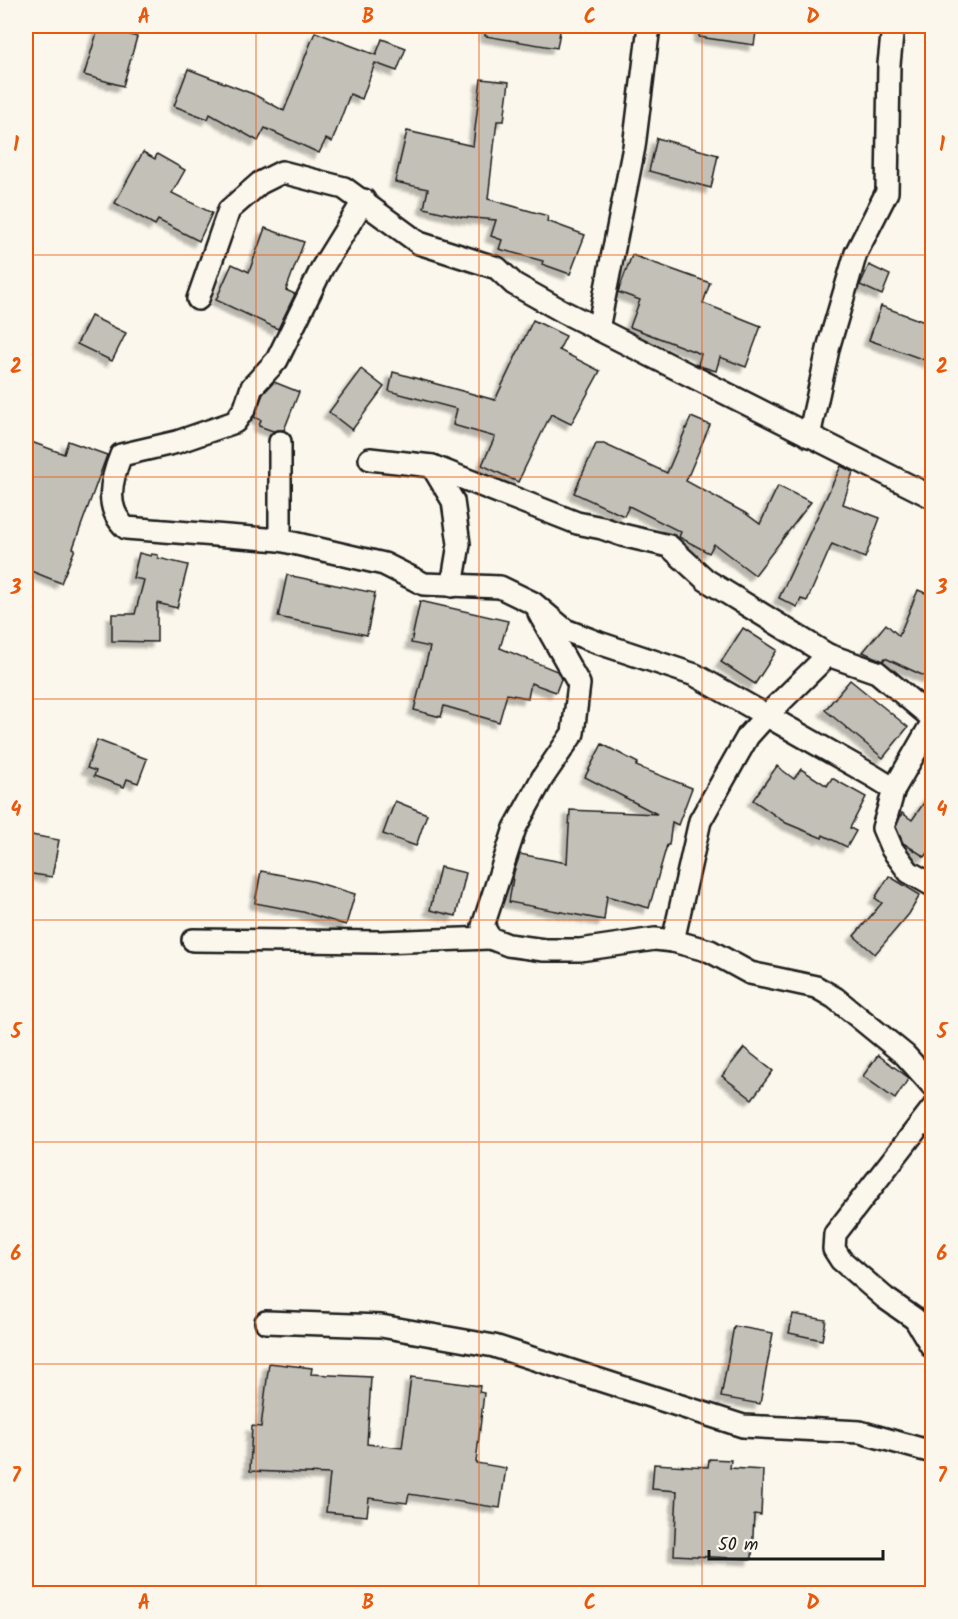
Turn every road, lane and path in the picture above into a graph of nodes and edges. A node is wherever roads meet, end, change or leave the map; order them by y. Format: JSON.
{"nodes":[{"id":1,"x":649,"y":26,"type":"edge"},
{"id":2,"x":893,"y":26,"type":"edge"},
{"id":3,"x":364,"y":200,"type":"junction"},
{"id":4,"x":198,"y":299,"type":"dead end"},
{"id":5,"x":598,"y":329,"type":"junction"},
{"id":6,"x":809,"y":435,"type":"junction"},
{"id":7,"x":280,"y":442,"type":"dead end"},
{"id":8,"x":370,"y":459,"type":"dead end"},
{"id":9,"x":432,"y":466,"type":"junction"},
{"id":10,"x":933,"y":497,"type":"edge"},
{"id":11,"x":280,"y":540,"type":"junction"},
{"id":12,"x":452,"y":586,"type":"junction"},
{"id":13,"x":533,"y":603,"type":"junction"},
{"id":14,"x":828,"y":655,"type":"junction"},
{"id":15,"x":766,"y":716,"type":"junction"},
{"id":16,"x":933,"y":718,"type":"edge"},
{"id":17,"x":933,"y":723,"type":"edge"},
{"id":18,"x":894,"y":789,"type":"junction"},
{"id":19,"x":933,"y":885,"type":"edge"},
{"id":20,"x":490,"y":938,"type":"junction"},
{"id":21,"x":193,"y":940,"type":"dead end"},
{"id":22,"x":673,"y":941,"type":"junction"},
{"id":23,"x":933,"y":1085,"type":"edge"},
{"id":24,"x":933,"y":1109,"type":"edge"},
{"id":25,"x":266,"y":1322,"type":"dead end"},
{"id":26,"x":933,"y":1347,"type":"edge"},
{"id":27,"x":933,"y":1452,"type":"edge"}],
"edges":[{"from":1,"to":5,"type":"street"},
{"from":2,"to":6,"type":"street"},
{"from":3,"to":4,"type":"street"},
{"from":3,"to":5,"type":"street"},
{"from":3,"to":11,"type":"street"},
{"from":5,"to":6,"type":"street"},
{"from":6,"to":10,"type":"street"},
{"from":7,"to":11,"type":"street"},
{"from":8,"to":9,"type":"street"},
{"from":9,"to":12,"type":"street"},
{"from":9,"to":14,"type":"street"},
{"from":11,"to":12,"type":"street"},
{"from":12,"to":13,"type":"street"},
{"from":13,"to":15,"type":"street"},
{"from":13,"to":20,"type":"street"},
{"from":14,"to":15,"type":"street"},
{"from":14,"to":16,"type":"street"},
{"from":15,"to":18,"type":"street"},
{"from":15,"to":22,"type":"street"},
{"from":17,"to":18,"type":"street"},
{"from":18,"to":19,"type":"street"},
{"from":20,"to":21,"type":"street"},
{"from":20,"to":22,"type":"street"},
{"from":22,"to":23,"type":"street"},
{"from":24,"to":26,"type":"street"},
{"from":25,"to":27,"type":"street"}]}
